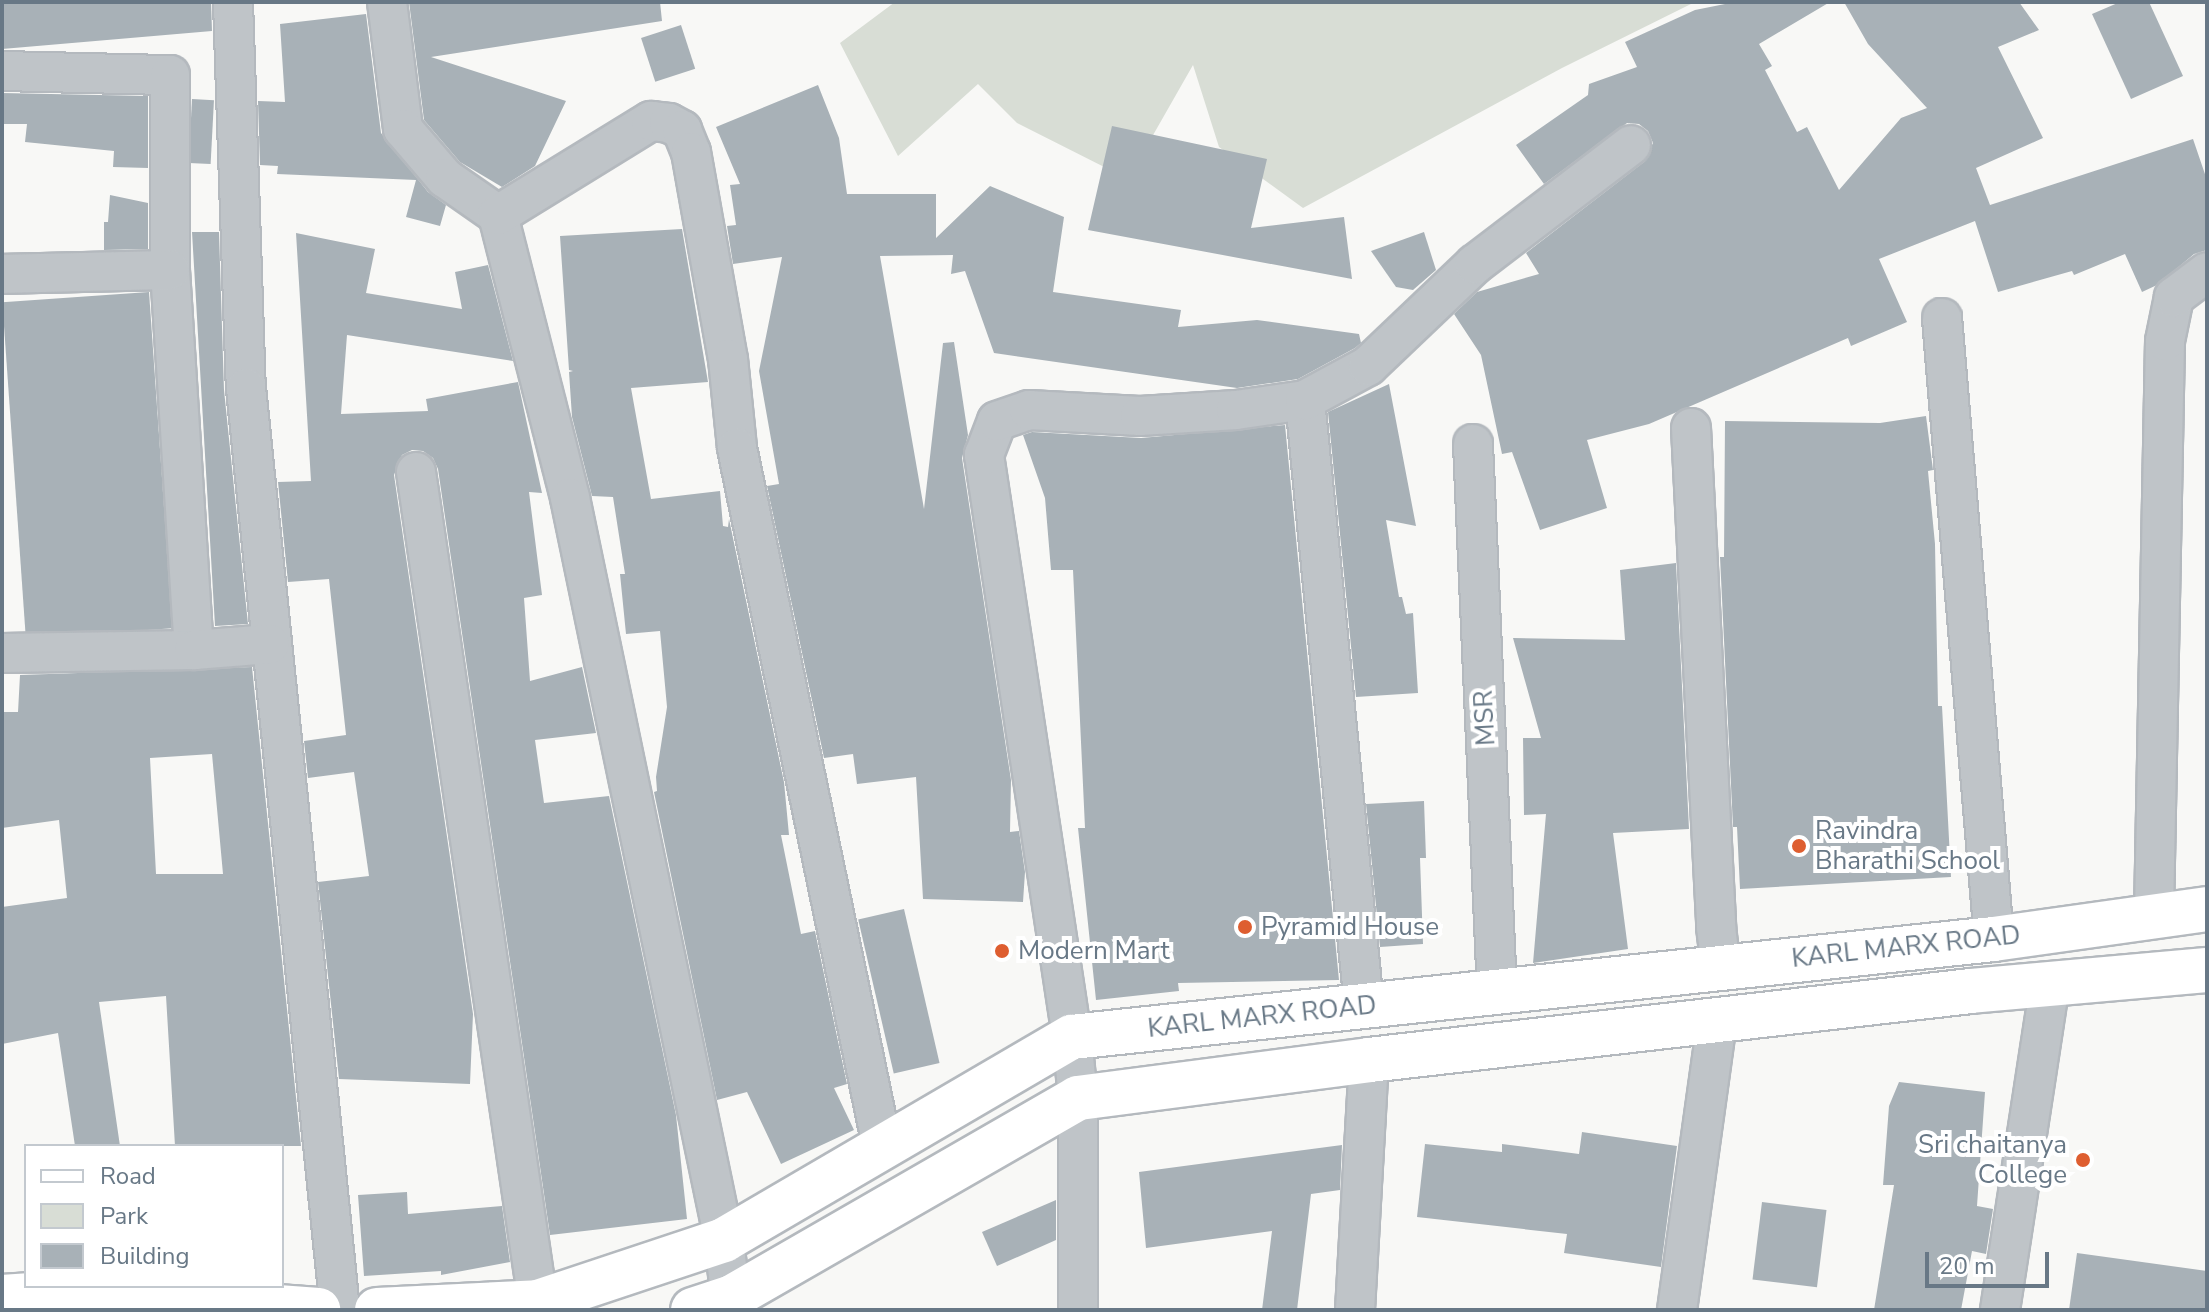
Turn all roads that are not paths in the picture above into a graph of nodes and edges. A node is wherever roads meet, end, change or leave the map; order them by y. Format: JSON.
{"nodes":[{"id":1,"x":233,"y":2,"type":"edge"},
{"id":2,"x":387,"y":2,"type":"edge"},
{"id":3,"x":2,"y":71,"type":"edge"},
{"id":4,"x":1631,"y":145,"type":"dead end"},
{"id":5,"x":498,"y":215,"type":"junction"},
{"id":6,"x":170,"y":270,"type":"junction"},
{"id":7,"x":2207,"y":272,"type":"edge"},
{"id":8,"x":2,"y":274,"type":"edge"},
{"id":9,"x":1942,"y":318,"type":"dead end"},
{"id":10,"x":1305,"y":400,"type":"junction"},
{"id":11,"x":1691,"y":428,"type":"dead end"},
{"id":12,"x":1473,"y":444,"type":"dead end"},
{"id":13,"x":416,"y":472,"type":"dead end"},
{"id":14,"x":270,"y":644,"type":"junction"},
{"id":15,"x":194,"y":650,"type":"junction"},
{"id":16,"x":2,"y":653,"type":"edge"},
{"id":17,"x":2207,"y":909,"type":"edge"},
{"id":18,"x":2154,"y":914,"type":"junction"},
{"id":19,"x":1994,"y":939,"type":"junction"},
{"id":20,"x":1721,"y":968,"type":"junction"},
{"id":21,"x":2207,"y":970,"type":"edge"},
{"id":22,"x":2050,"y":984,"type":"junction"},
{"id":23,"x":1497,"y":991,"type":"junction"},
{"id":24,"x":1364,"y":1006,"type":"junction"},
{"id":25,"x":1717,"y":1021,"type":"junction"},
{"id":26,"x":1072,"y":1037,"type":"junction"},
{"id":27,"x":1369,"y":1060,"type":"junction"},
{"id":28,"x":1078,"y":1098,"type":"junction"},
{"id":29,"x":882,"y":1145,"type":"junction"},
{"id":30,"x":724,"y":1240,"type":"junction"},
{"id":31,"x":2,"y":1297,"type":"edge"},
{"id":32,"x":538,"y":1302,"type":"junction"},
{"id":33,"x":719,"y":1306,"type":"edge"},
{"id":34,"x":318,"y":1310,"type":"edge"},
{"id":35,"x":340,"y":1310,"type":"edge"},
{"id":36,"x":377,"y":1310,"type":"edge"},
{"id":37,"x":1078,"y":1310,"type":"edge"},
{"id":38,"x":1355,"y":1310,"type":"edge"},
{"id":39,"x":1677,"y":1310,"type":"edge"},
{"id":40,"x":2000,"y":1310,"type":"edge"}],
"edges":[{"from":1,"to":14,"type":"street"},
{"from":2,"to":5,"type":"street"},
{"from":3,"to":6,"type":"street"},
{"from":4,"to":10,"type":"street"},
{"from":5,"to":29,"type":"street"},
{"from":5,"to":30,"type":"street"},
{"from":6,"to":8,"type":"street"},
{"from":6,"to":15,"type":"street"},
{"from":7,"to":18,"type":"street"},
{"from":9,"to":19,"type":"street"},
{"from":10,"to":24,"type":"street"},
{"from":10,"to":26,"type":"street"},
{"from":11,"to":20,"type":"street"},
{"from":12,"to":23,"type":"street","name":"MSR"},
{"from":13,"to":32,"type":"street"},
{"from":14,"to":15,"type":"street"},
{"from":14,"to":35,"type":"street"},
{"from":15,"to":16,"type":"street"},
{"from":17,"to":18,"type":"main road","name":"KARL MARX ROAD"},
{"from":18,"to":19,"type":"main road","name":"KARL MARX ROAD"},
{"from":19,"to":20,"type":"main road","name":"KARL MARX ROAD"},
{"from":20,"to":23,"type":"main road","name":"KARL MARX ROAD"},
{"from":21,"to":22,"type":"main road","name":"KARL MARX ROAD"},
{"from":22,"to":25,"type":"main road","name":"KARL MARX ROAD"},
{"from":22,"to":40,"type":"street"},
{"from":23,"to":24,"type":"main road","name":"KARL MARX ROAD"},
{"from":24,"to":26,"type":"main road","name":"KARL MARX ROAD"},
{"from":25,"to":27,"type":"main road","name":"KARL MARX ROAD"},
{"from":25,"to":39,"type":"street"},
{"from":26,"to":28,"type":"street"},
{"from":26,"to":29,"type":"main road","name":"KARL MARX ROAD"},
{"from":27,"to":28,"type":"main road","name":"KARL MARX ROAD"},
{"from":27,"to":38,"type":"street"},
{"from":28,"to":33,"type":"main road","name":"KARL MARX ROAD"},
{"from":28,"to":37,"type":"street"},
{"from":29,"to":30,"type":"main road","name":"KARL MARX ROAD"},
{"from":30,"to":32,"type":"main road","name":"KARL MARX ROAD"},
{"from":30,"to":33,"type":"street"},
{"from":31,"to":34,"type":"main road"},
{"from":32,"to":36,"type":"main road","name":"KARL MARX ROAD"}]}
